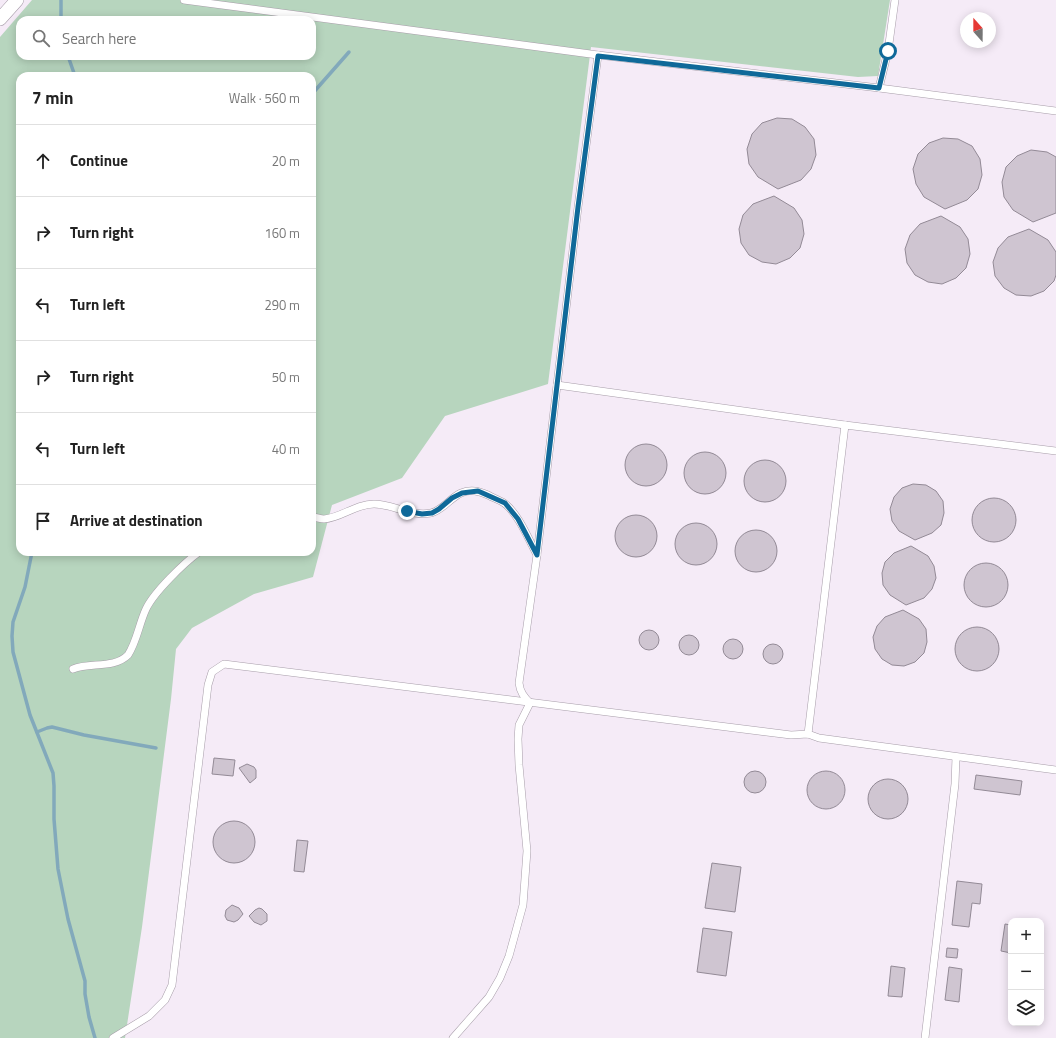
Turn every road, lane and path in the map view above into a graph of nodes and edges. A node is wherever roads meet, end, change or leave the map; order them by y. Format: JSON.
{"nodes":[{"id":1,"x":17,"y":0,"type":"edge"},
{"id":2,"x":184,"y":0,"type":"edge"},
{"id":3,"x":895,"y":0,"type":"edge"},
{"id":4,"x":302,"y":16,"type":"edge"},
{"id":5,"x":316,"y":18,"type":"edge"},
{"id":6,"x":0,"y":19,"type":"edge"},
{"id":7,"x":598,"y":56,"type":"junction"},
{"id":8,"x":879,"y":88,"type":"junction"},
{"id":9,"x":1056,"y":111,"type":"edge"},
{"id":10,"x":557,"y":385,"type":"junction"},
{"id":11,"x":845,"y":425,"type":"junction"},
{"id":12,"x":1056,"y":451,"type":"edge"},
{"id":13,"x":316,"y":518,"type":"edge"},
{"id":14,"x":537,"y":555,"type":"junction"},
{"id":15,"x":193,"y":556,"type":"edge"},
{"id":16,"x":73,"y":669,"type":"dead end"},
{"id":17,"x":530,"y":703,"type":"junction"},
{"id":18,"x":808,"y":734,"type":"junction"},
{"id":19,"x":956,"y":757,"type":"junction"},
{"id":20,"x":1056,"y":770,"type":"edge"},
{"id":21,"x":113,"y":1038,"type":"edge"},
{"id":22,"x":453,"y":1038,"type":"edge"},
{"id":23,"x":925,"y":1038,"type":"edge"}],
"edges":[{"from":1,"to":6,"type":"street"},
{"from":2,"to":4,"type":"lane"},
{"from":3,"to":8,"type":"lane"},
{"from":5,"to":7,"type":"lane"},
{"from":7,"to":8,"type":"lane"},
{"from":7,"to":10,"type":"lane"},
{"from":8,"to":9,"type":"lane"},
{"from":10,"to":11,"type":"lane"},
{"from":10,"to":14,"type":"lane"},
{"from":11,"to":12,"type":"lane"},
{"from":11,"to":18,"type":"lane"},
{"from":13,"to":14,"type":"lane"},
{"from":14,"to":17,"type":"lane"},
{"from":15,"to":16,"type":"lane"},
{"from":17,"to":18,"type":"lane"},
{"from":17,"to":21,"type":"lane"},
{"from":17,"to":22,"type":"lane"},
{"from":18,"to":19,"type":"lane"},
{"from":19,"to":20,"type":"lane"},
{"from":19,"to":23,"type":"lane"}]}
